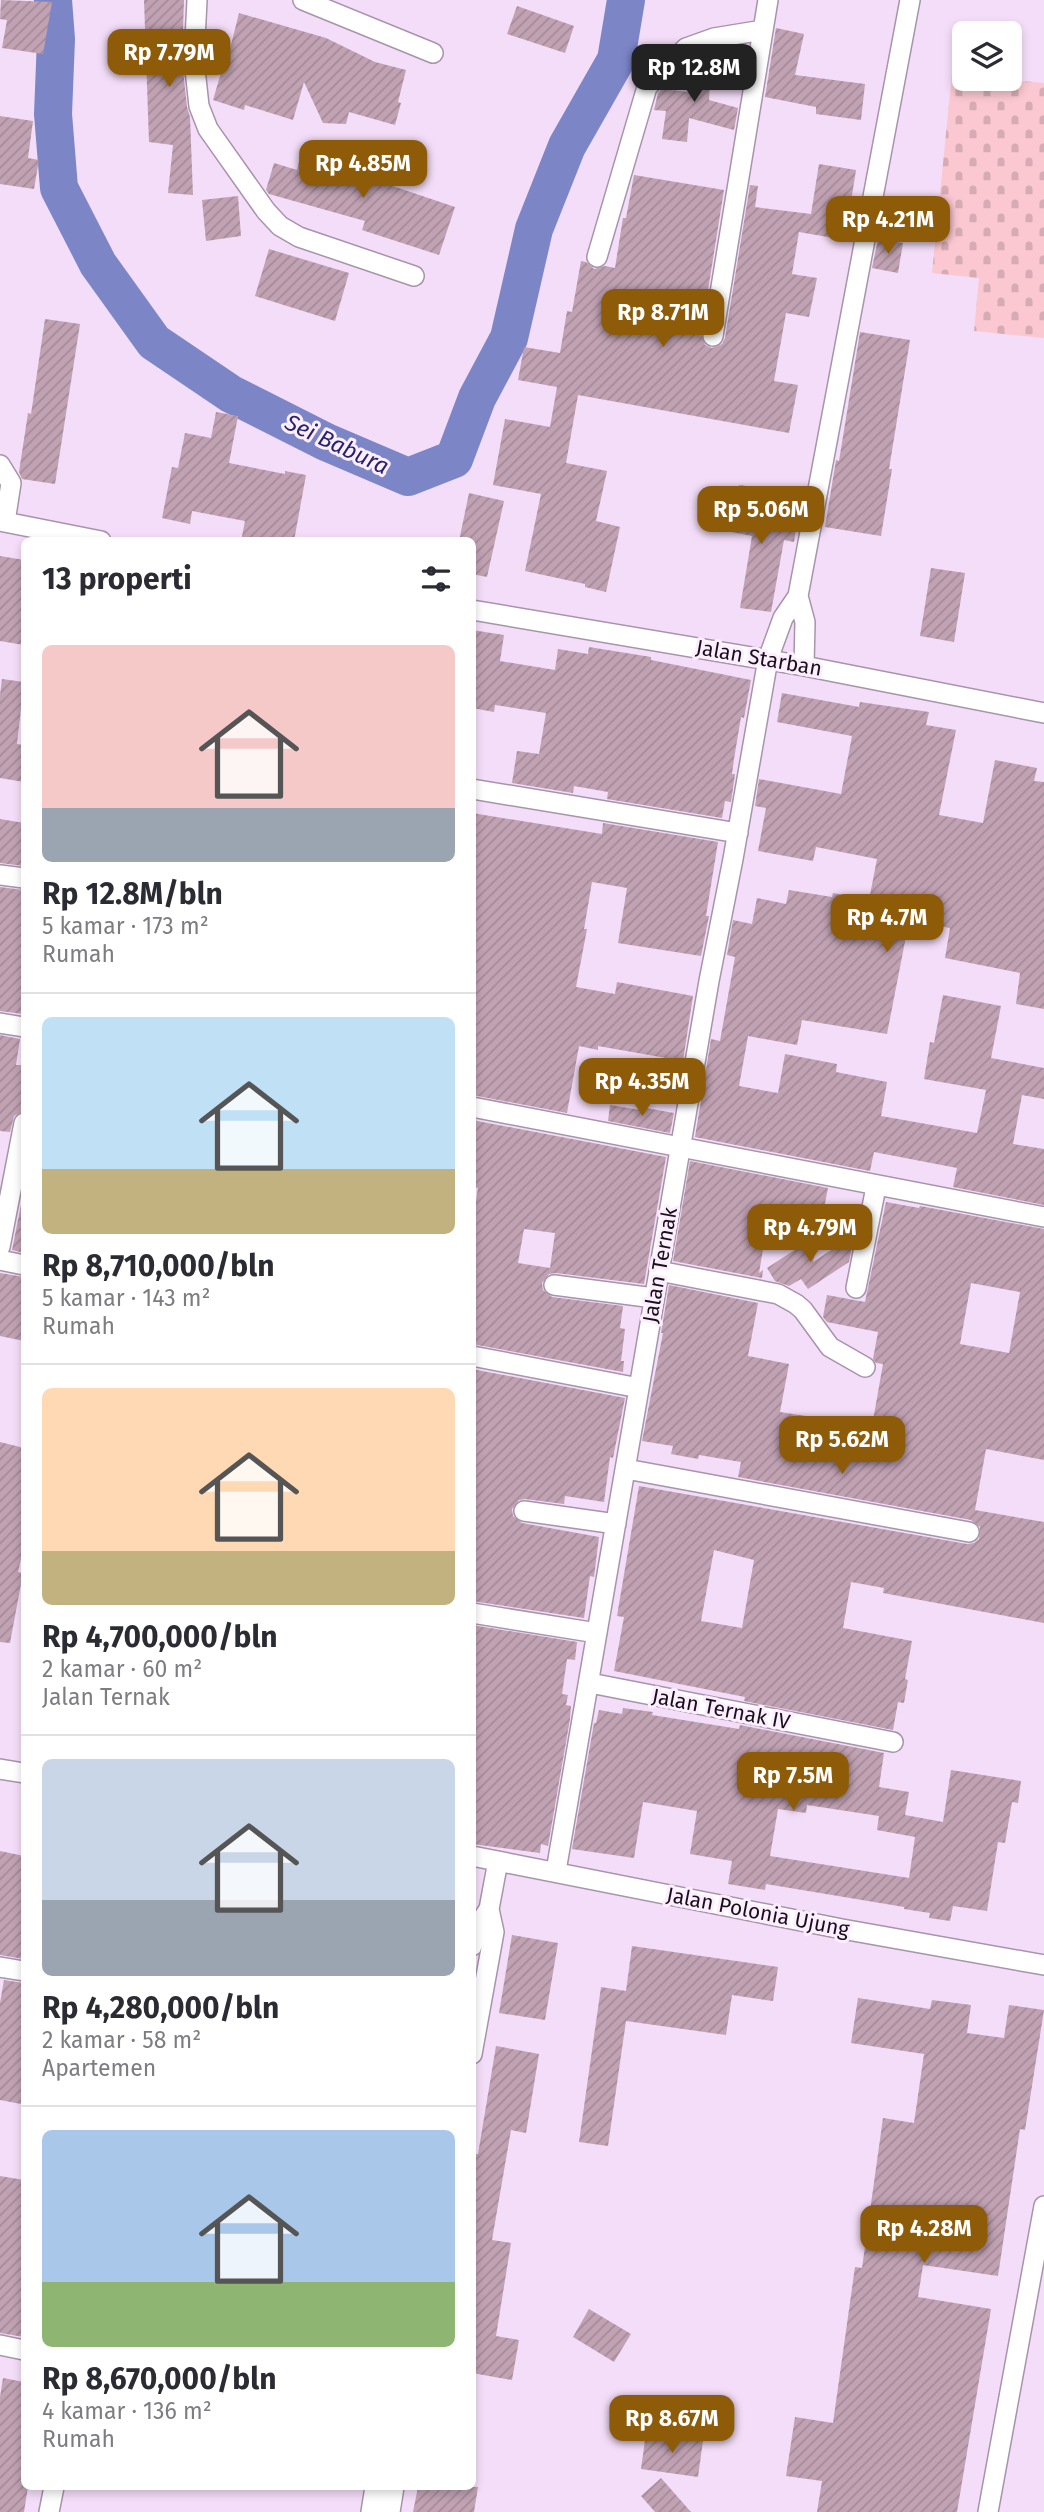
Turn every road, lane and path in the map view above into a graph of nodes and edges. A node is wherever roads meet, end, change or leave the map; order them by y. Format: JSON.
{"nodes":[{"id":1,"x":197,"y":0,"type":"edge"},
{"id":2,"x":303,"y":0,"type":"edge"},
{"id":3,"x":768,"y":0,"type":"edge"},
{"id":4,"x":910,"y":0,"type":"edge"},
{"id":5,"x":763,"y":30,"type":"junction"},
{"id":6,"x":433,"y":53,"type":"dead end"},
{"id":7,"x":597,"y":257,"type":"dead end"},
{"id":8,"x":414,"y":276,"type":"dead end"},
{"id":9,"x":713,"y":336,"type":"dead end"},
{"id":10,"x":0,"y":465,"type":"edge"},
{"id":11,"x":3,"y":522,"type":"edge"},
{"id":12,"x":80,"y":537,"type":"edge"},
{"id":13,"x":798,"y":596,"type":"junction"},
{"id":14,"x":476,"y":611,"type":"edge"},
{"id":15,"x":768,"y":659,"type":"junction"},
{"id":16,"x":804,"y":666,"type":"junction"},
{"id":17,"x":1044,"y":713,"type":"edge"},
{"id":18,"x":476,"y":790,"type":"edge"},
{"id":19,"x":738,"y":833,"type":"junction"},
{"id":20,"x":0,"y":874,"type":"edge"},
{"id":21,"x":21,"y":878,"type":"edge"},
{"id":22,"x":0,"y":1023,"type":"edge"},
{"id":23,"x":21,"y":1026,"type":"edge"},
{"id":24,"x":476,"y":1108,"type":"edge"},
{"id":25,"x":21,"y":1138,"type":"edge"},
{"id":26,"x":681,"y":1149,"type":"junction"},
{"id":27,"x":876,"y":1187,"type":"junction"},
{"id":28,"x":1044,"y":1217,"type":"edge"},
{"id":29,"x":0,"y":1247,"type":"edge"},
{"id":30,"x":0,"y":1260,"type":"edge"},
{"id":31,"x":21,"y":1264,"type":"edge"},
{"id":32,"x":659,"y":1271,"type":"junction"},
{"id":33,"x":554,"y":1285,"type":"dead end"},
{"id":34,"x":856,"y":1288,"type":"dead end"},
{"id":35,"x":654,"y":1298,"type":"junction"},
{"id":36,"x":476,"y":1357,"type":"edge"},
{"id":37,"x":865,"y":1367,"type":"dead end"},
{"id":38,"x":639,"y":1388,"type":"junction"},
{"id":39,"x":626,"y":1469,"type":"junction"},
{"id":40,"x":524,"y":1511,"type":"dead end"},
{"id":41,"x":616,"y":1524,"type":"junction"},
{"id":42,"x":969,"y":1532,"type":"dead end"},
{"id":43,"x":476,"y":1614,"type":"edge"},
{"id":44,"x":597,"y":1633,"type":"junction"},
{"id":45,"x":590,"y":1684,"type":"junction"},
{"id":46,"x":893,"y":1742,"type":"dead end"},
{"id":47,"x":0,"y":1769,"type":"edge"},
{"id":48,"x":21,"y":1772,"type":"edge"},
{"id":49,"x":476,"y":1857,"type":"edge"},
{"id":50,"x":498,"y":1861,"type":"junction"},
{"id":51,"x":556,"y":1871,"type":"junction"},
{"id":52,"x":481,"y":1936,"type":"edge"},
{"id":53,"x":1043,"y":1960,"type":"edge"},
{"id":54,"x":0,"y":1966,"type":"edge"},
{"id":55,"x":21,"y":1970,"type":"edge"},
{"id":56,"x":476,"y":2002,"type":"edge"},
{"id":57,"x":1044,"y":2206,"type":"edge"},
{"id":58,"x":0,"y":2345,"type":"edge"},
{"id":59,"x":21,"y":2349,"type":"edge"},
{"id":60,"x":53,"y":2490,"type":"edge"},
{"id":61,"x":374,"y":2490,"type":"edge"},
{"id":62,"x":394,"y":2490,"type":"edge"},
{"id":63,"x":49,"y":2512,"type":"edge"},
{"id":64,"x":370,"y":2512,"type":"edge"},
{"id":65,"x":390,"y":2512,"type":"edge"},
{"id":66,"x":988,"y":2512,"type":"edge"}],
"edges":[{"from":1,"to":8,"type":"street"},
{"from":2,"to":6,"type":"street"},
{"from":3,"to":5,"type":"street"},
{"from":4,"to":13,"type":"street"},
{"from":5,"to":7,"type":"street"},
{"from":5,"to":9,"type":"street"},
{"from":10,"to":11,"type":"street"},
{"from":11,"to":12,"type":"street"},
{"from":13,"to":15,"type":"street","name":"Jalan Ternak"},
{"from":13,"to":16,"type":"street"},
{"from":14,"to":15,"type":"street","name":"Jalan Starban"},
{"from":15,"to":16,"type":"street","name":"Jalan Starban"},
{"from":15,"to":19,"type":"street","name":"Jalan Ternak"},
{"from":16,"to":17,"type":"street","name":"Jalan Starban"},
{"from":18,"to":19,"type":"street"},
{"from":19,"to":26,"type":"street","name":"Jalan Ternak"},
{"from":20,"to":21,"type":"street"},
{"from":22,"to":23,"type":"street"},
{"from":24,"to":26,"type":"street"},
{"from":25,"to":29,"type":"street"},
{"from":26,"to":27,"type":"street"},
{"from":26,"to":32,"type":"street","name":"Jalan Ternak"},
{"from":27,"to":28,"type":"street"},
{"from":27,"to":34,"type":"street"},
{"from":30,"to":31,"type":"street"},
{"from":32,"to":35,"type":"street","name":"Jalan Ternak"},
{"from":32,"to":37,"type":"street"},
{"from":33,"to":35,"type":"street"},
{"from":35,"to":38,"type":"street","name":"Jalan Ternak"},
{"from":36,"to":38,"type":"street"},
{"from":38,"to":39,"type":"street","name":"Jalan Ternak"},
{"from":39,"to":41,"type":"street","name":"Jalan Ternak"},
{"from":39,"to":42,"type":"street"},
{"from":40,"to":41,"type":"street"},
{"from":41,"to":44,"type":"street","name":"Jalan Ternak"},
{"from":43,"to":44,"type":"street"},
{"from":44,"to":45,"type":"street","name":"Jalan Ternak"},
{"from":45,"to":46,"type":"street","name":"Jalan Ternak IV"},
{"from":45,"to":51,"type":"street","name":"Jalan Ternak"},
{"from":47,"to":48,"type":"street"},
{"from":49,"to":50,"type":"street","name":"Jalan Polonia Ujung"},
{"from":50,"to":51,"type":"street","name":"Jalan Polonia Ujung"},
{"from":50,"to":52,"type":"street"},
{"from":51,"to":53,"type":"street","name":"Jalan Polonia Ujung"},
{"from":52,"to":56,"type":"street"},
{"from":54,"to":55,"type":"street"},
{"from":57,"to":66,"type":"street"},
{"from":58,"to":59,"type":"street"},
{"from":60,"to":63,"type":"street"},
{"from":61,"to":64,"type":"street"},
{"from":62,"to":65,"type":"street"}]}
